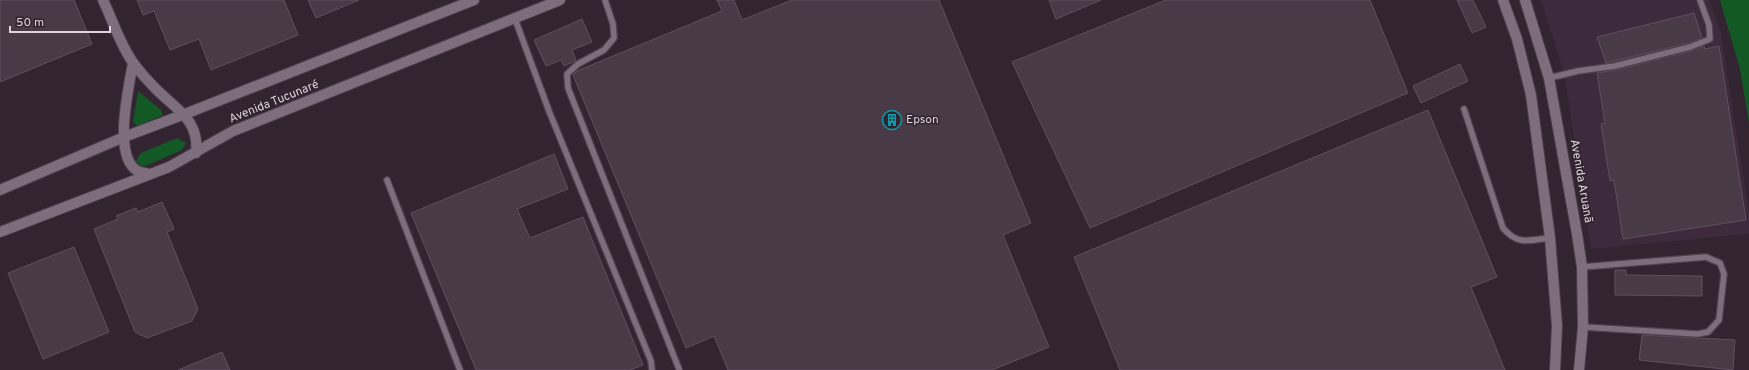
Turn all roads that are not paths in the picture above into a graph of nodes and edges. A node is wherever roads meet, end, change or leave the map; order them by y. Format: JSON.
{"nodes":[{"id":1,"x":103,"y":0,"type":"edge"},
{"id":2,"x":474,"y":0,"type":"edge"},
{"id":3,"x":560,"y":0,"type":"edge"},
{"id":4,"x":606,"y":0,"type":"edge"},
{"id":5,"x":1503,"y":0,"type":"edge"},
{"id":6,"x":1525,"y":0,"type":"edge"},
{"id":7,"x":1700,"y":0,"type":"edge"},
{"id":8,"x":515,"y":19,"type":"junction"},
{"id":9,"x":133,"y":63,"type":"junction"},
{"id":10,"x":1549,"y":78,"type":"junction"},
{"id":11,"x":1464,"y":109,"type":"dead end"},
{"id":12,"x":185,"y":114,"type":"junction"},
{"id":13,"x":124,"y":137,"type":"junction"},
{"id":14,"x":196,"y":153,"type":"junction"},
{"id":15,"x":150,"y":174,"type":"junction"},
{"id":16,"x":388,"y":180,"type":"dead end"},
{"id":17,"x":0,"y":190,"type":"edge"},
{"id":18,"x":0,"y":232,"type":"edge"},
{"id":19,"x":1550,"y":238,"type":"junction"},
{"id":20,"x":1582,"y":267,"type":"junction"},
{"id":21,"x":1583,"y":327,"type":"junction"},
{"id":22,"x":679,"y":369,"type":"dead end"},
{"id":23,"x":460,"y":370,"type":"edge"},
{"id":24,"x":652,"y":370,"type":"edge"},
{"id":25,"x":1555,"y":370,"type":"edge"},
{"id":26,"x":1579,"y":370,"type":"edge"}],
"edges":[{"from":1,"to":9,"type":"street"},
{"from":2,"to":12,"type":"street","name":"Avenida Tucunaré"},
{"from":3,"to":8,"type":"street","name":"Avenida Tucunaré"},
{"from":4,"to":22,"type":"lane"},
{"from":5,"to":19,"type":"street"},
{"from":6,"to":10,"type":"street","name":"Avenida Aruanã"},
{"from":7,"to":10,"type":"lane"},
{"from":8,"to":14,"type":"street","name":"Avenida Tucunaré"},
{"from":8,"to":24,"type":"lane"},
{"from":9,"to":12,"type":"street"},
{"from":9,"to":13,"type":"street"},
{"from":10,"to":20,"type":"street","name":"Avenida Aruanã"},
{"from":11,"to":19,"type":"lane"},
{"from":12,"to":13,"type":"street","name":"Avenida Tucunaré"},
{"from":12,"to":14,"type":"street"},
{"from":13,"to":15,"type":"street"},
{"from":13,"to":17,"type":"street","name":"Avenida Tucunaré"},
{"from":14,"to":15,"type":"street","name":"Avenida Tucunaré"},
{"from":15,"to":18,"type":"street","name":"Avenida Tucunaré"},
{"from":16,"to":23,"type":"lane"},
{"from":19,"to":25,"type":"street"},
{"from":20,"to":21,"type":"street","name":"Avenida Aruanã"},
{"from":20,"to":21,"type":"lane"},
{"from":21,"to":26,"type":"street","name":"Avenida Aruanã"}]}
